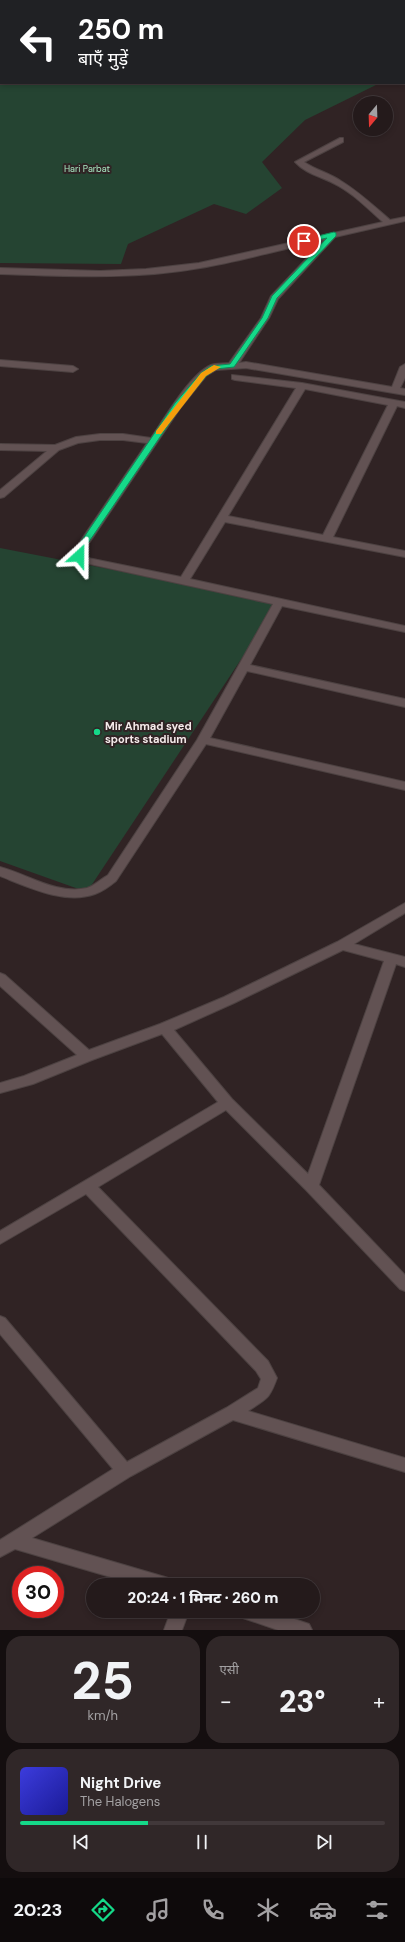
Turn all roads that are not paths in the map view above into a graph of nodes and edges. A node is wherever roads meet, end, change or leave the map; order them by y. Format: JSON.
{"nodes":[{"id":1,"x":340,"y":140,"type":"dead end"},
{"id":2,"x":405,"y":219,"type":"edge"},
{"id":3,"x":388,"y":222,"type":"junction"},
{"id":4,"x":334,"y":234,"type":"junction"},
{"id":5,"x":0,"y":270,"type":"edge"},
{"id":6,"x":0,"y":363,"type":"edge"},
{"id":7,"x":232,"y":366,"type":"junction"},
{"id":8,"x":405,"y":367,"type":"edge"},
{"id":9,"x":73,"y":369,"type":"dead end"},
{"id":10,"x":235,"y":377,"type":"dead end"},
{"id":11,"x":302,"y":386,"type":"junction"},
{"id":12,"x":395,"y":390,"type":"junction"},
{"id":13,"x":405,"y":392,"type":"edge"},
{"id":14,"x":394,"y":403,"type":"junction"},
{"id":15,"x":405,"y":405,"type":"edge"},
{"id":16,"x":152,"y":441,"type":"junction"},
{"id":17,"x":0,"y":447,"type":"edge"},
{"id":18,"x":56,"y":448,"type":"junction"},
{"id":19,"x":0,"y":495,"type":"edge"},
{"id":20,"x":222,"y":518,"type":"junction"},
{"id":21,"x":327,"y":538,"type":"junction"},
{"id":22,"x":405,"y":554,"type":"edge"},
{"id":23,"x":183,"y":582,"type":"junction"},
{"id":24,"x":279,"y":602,"type":"junction"},
{"id":25,"x":405,"y":629,"type":"edge"},
{"id":26,"x":244,"y":667,"type":"junction"},
{"id":27,"x":405,"y":703,"type":"edge"},
{"id":28,"x":203,"y":740,"type":"junction"},
{"id":29,"x":405,"y":786,"type":"edge"},
{"id":30,"x":0,"y":871,"type":"edge"},
{"id":31,"x":405,"y":907,"type":"edge"},
{"id":32,"x":342,"y":945,"type":"junction"},
{"id":33,"x":391,"y":959,"type":"junction"},
{"id":34,"x":405,"y":962,"type":"edge"},
{"id":35,"x":0,"y":978,"type":"edge"},
{"id":36,"x":165,"y":1028,"type":"junction"},
{"id":37,"x":87,"y":1056,"type":"junction"},
{"id":38,"x":0,"y":1088,"type":"edge"},
{"id":39,"x":227,"y":1103,"type":"junction"},
{"id":40,"x":87,"y":1185,"type":"junction"},
{"id":41,"x":311,"y":1186,"type":"junction"},
{"id":42,"x":0,"y":1238,"type":"edge"},
{"id":43,"x":405,"y":1285,"type":"edge"},
{"id":44,"x":0,"y":1323,"type":"edge"},
{"id":45,"x":232,"y":1413,"type":"junction"},
{"id":46,"x":405,"y":1465,"type":"edge"},
{"id":47,"x":125,"y":1471,"type":"junction"},
{"id":48,"x":15,"y":1541,"type":"junction"},
{"id":49,"x":0,"y":1549,"type":"edge"},
{"id":50,"x":141,"y":1578,"type":"edge"},
{"id":51,"x":177,"y":1618,"type":"edge"},
{"id":52,"x":267,"y":1618,"type":"edge"},
{"id":53,"x":173,"y":1630,"type":"edge"},
{"id":54,"x":302,"y":1630,"type":"edge"}],
"edges":[{"from":1,"to":3,"type":"street"},
{"from":2,"to":3,"type":"street"},
{"from":3,"to":4,"type":"street"},
{"from":4,"to":5,"type":"street"},
{"from":4,"to":7,"type":"street"},
{"from":6,"to":9,"type":"street"},
{"from":7,"to":12,"type":"street"},
{"from":7,"to":16,"type":"street"},
{"from":8,"to":12,"type":"street"},
{"from":10,"to":11,"type":"street"},
{"from":11,"to":14,"type":"street"},
{"from":11,"to":20,"type":"street"},
{"from":12,"to":13,"type":"street"},
{"from":14,"to":15,"type":"street"},
{"from":14,"to":21,"type":"street"},
{"from":16,"to":18,"type":"street"},
{"from":16,"to":23,"type":"street"},
{"from":17,"to":18,"type":"street"},
{"from":18,"to":19,"type":"street"},
{"from":20,"to":21,"type":"street"},
{"from":20,"to":23,"type":"street"},
{"from":21,"to":22,"type":"street"},
{"from":23,"to":24,"type":"street"},
{"from":24,"to":25,"type":"street"},
{"from":24,"to":26,"type":"street"},
{"from":26,"to":27,"type":"street"},
{"from":26,"to":28,"type":"street"},
{"from":28,"to":29,"type":"street"},
{"from":28,"to":30,"type":"street"},
{"from":31,"to":32,"type":"street"},
{"from":32,"to":33,"type":"street"},
{"from":32,"to":36,"type":"street"},
{"from":33,"to":34,"type":"street"},
{"from":33,"to":41,"type":"street"},
{"from":35,"to":37,"type":"street"},
{"from":36,"to":37,"type":"street"},
{"from":36,"to":39,"type":"street"},
{"from":37,"to":38,"type":"street"},
{"from":39,"to":40,"type":"street"},
{"from":39,"to":41,"type":"street"},
{"from":40,"to":42,"type":"street"},
{"from":40,"to":45,"type":"street"},
{"from":41,"to":43,"type":"street"},
{"from":44,"to":47,"type":"street"},
{"from":45,"to":46,"type":"street"},
{"from":45,"to":47,"type":"street"},
{"from":47,"to":48,"type":"street"},
{"from":48,"to":49,"type":"street"},
{"from":48,"to":50,"type":"street"},
{"from":51,"to":53,"type":"street"},
{"from":52,"to":54,"type":"street"}]}
